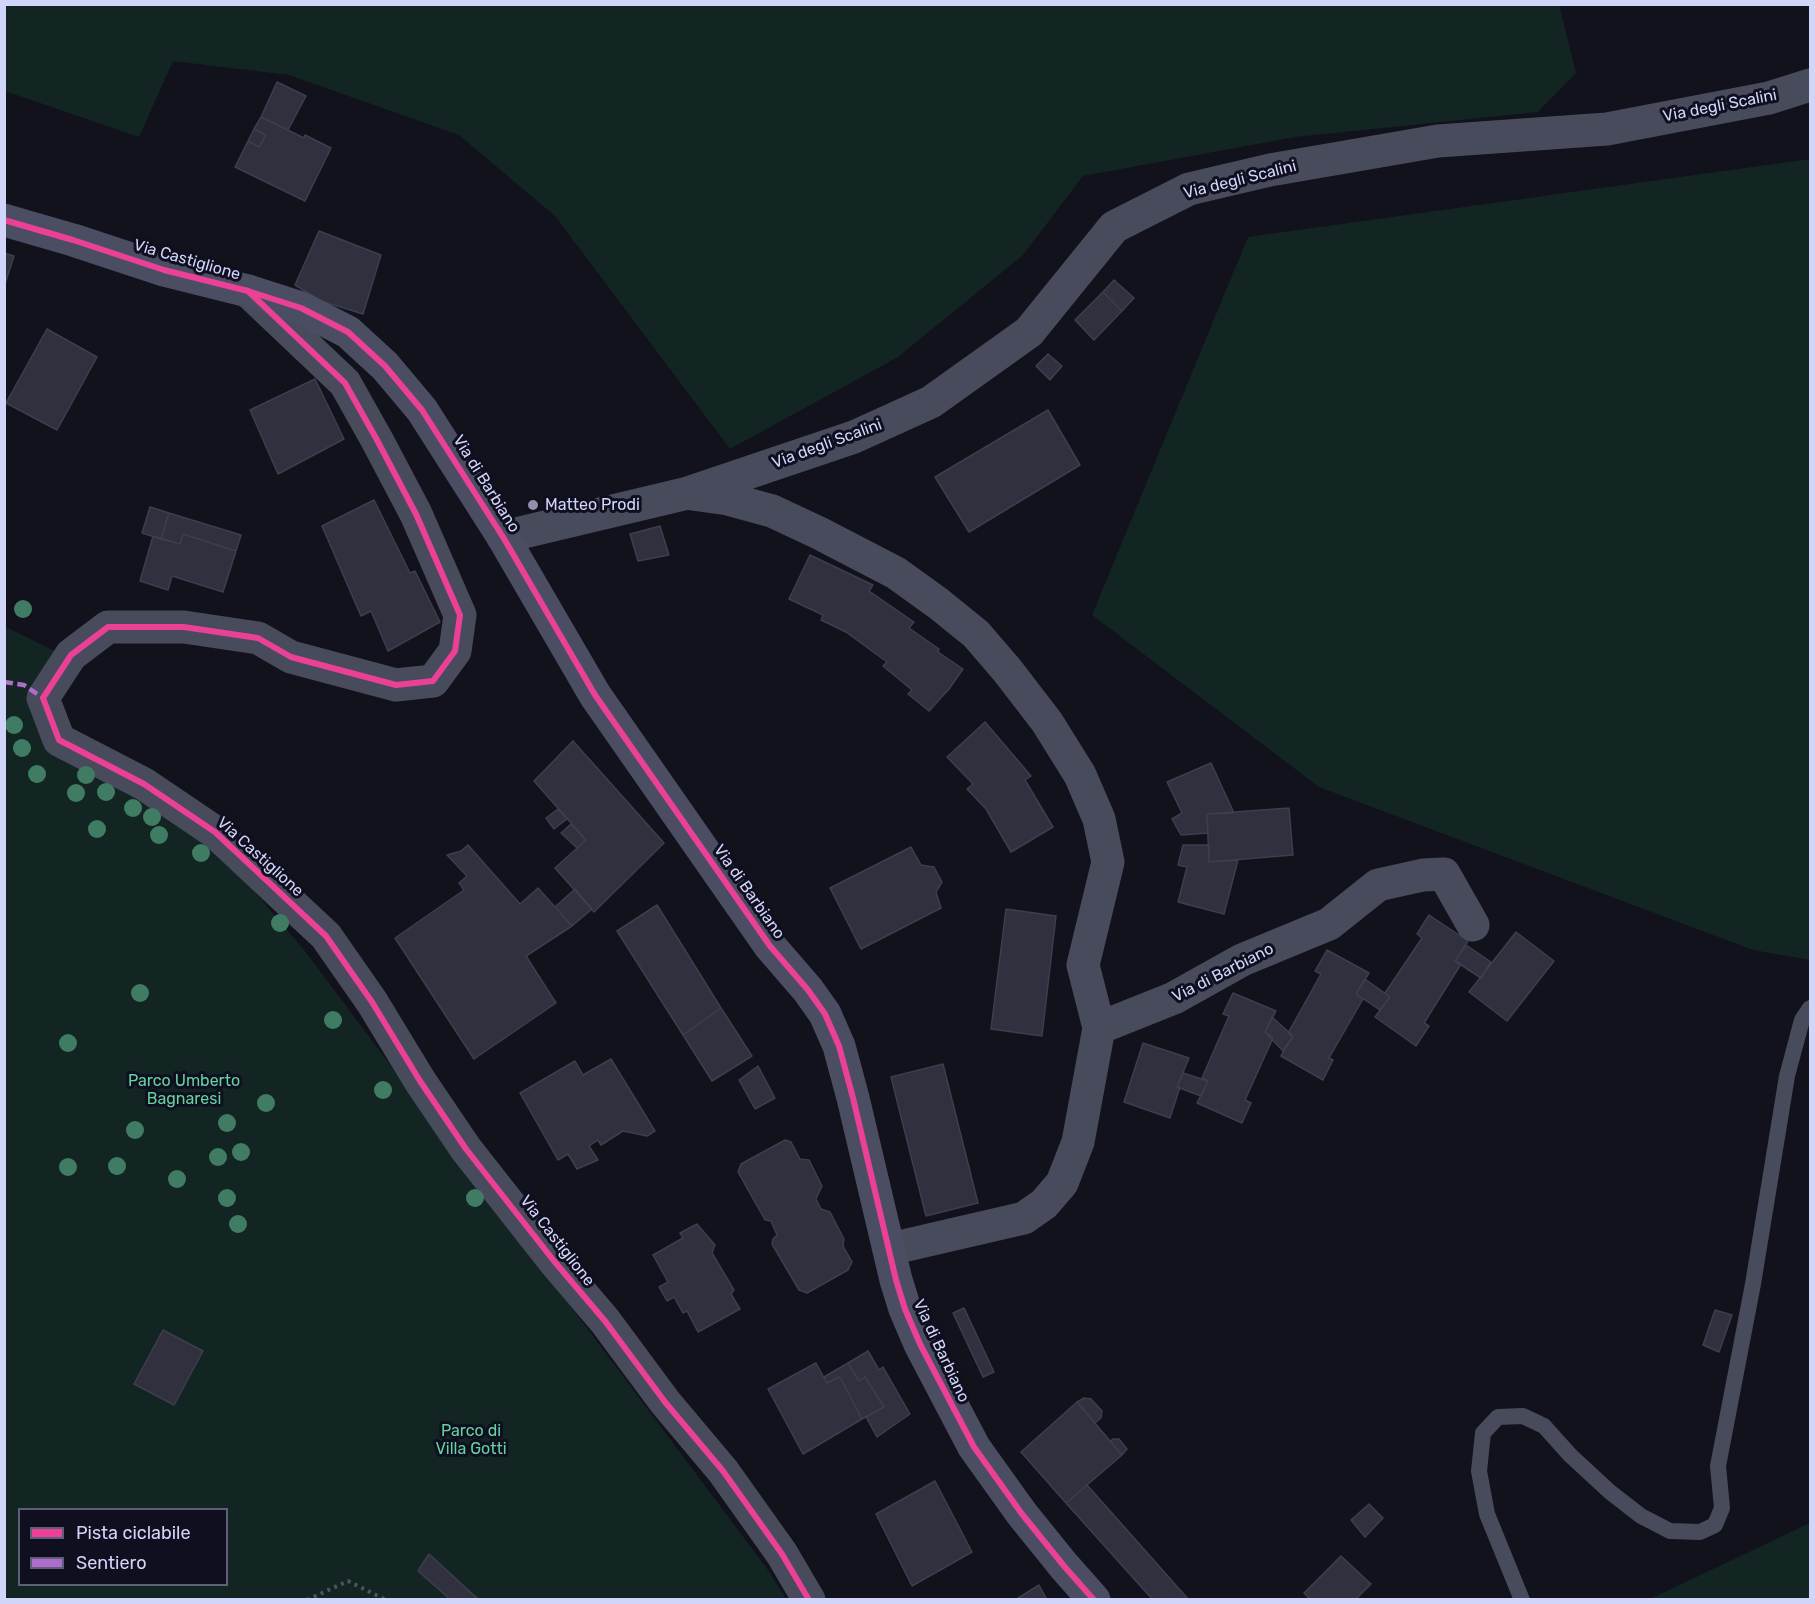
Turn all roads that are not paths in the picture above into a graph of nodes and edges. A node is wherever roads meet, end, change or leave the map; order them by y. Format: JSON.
{"nodes":[{"id":1,"x":1810,"y":85,"type":"edge"},
{"id":2,"x":4,"y":220,"type":"edge"},
{"id":3,"x":248,"y":291,"type":"junction"},
{"id":4,"x":688,"y":494,"type":"junction"},
{"id":5,"x":503,"y":537,"type":"junction"},
{"id":6,"x":1473,"y":925,"type":"dead end"},
{"id":7,"x":1810,"y":1008,"type":"edge"},
{"id":8,"x":1099,"y":1028,"type":"junction"},
{"id":9,"x":890,"y":1249,"type":"junction"},
{"id":10,"x":810,"y":1599,"type":"edge"},
{"id":11,"x":1094,"y":1599,"type":"edge"},
{"id":12,"x":1522,"y":1599,"type":"edge"}],
"edges":[{"from":1,"to":4,"type":"street","name":"Via degli Scalini"},
{"from":2,"to":3,"type":"street","name":"Via Castiglione"},
{"from":3,"to":5,"type":"street","name":"Via di Barbiano"},
{"from":3,"to":10,"type":"street","name":"Via Castiglione"},
{"from":4,"to":5,"type":"street","name":"Via degli Scalini"},
{"from":4,"to":8,"type":"street","name":"Via degli Scalini"},
{"from":5,"to":9,"type":"street","name":"Via di Barbiano"},
{"from":6,"to":8,"type":"street","name":"Via di Barbiano"},
{"from":7,"to":12,"type":"lane"},
{"from":8,"to":9,"type":"street"},
{"from":9,"to":11,"type":"street","name":"Via di Barbiano"}]}
